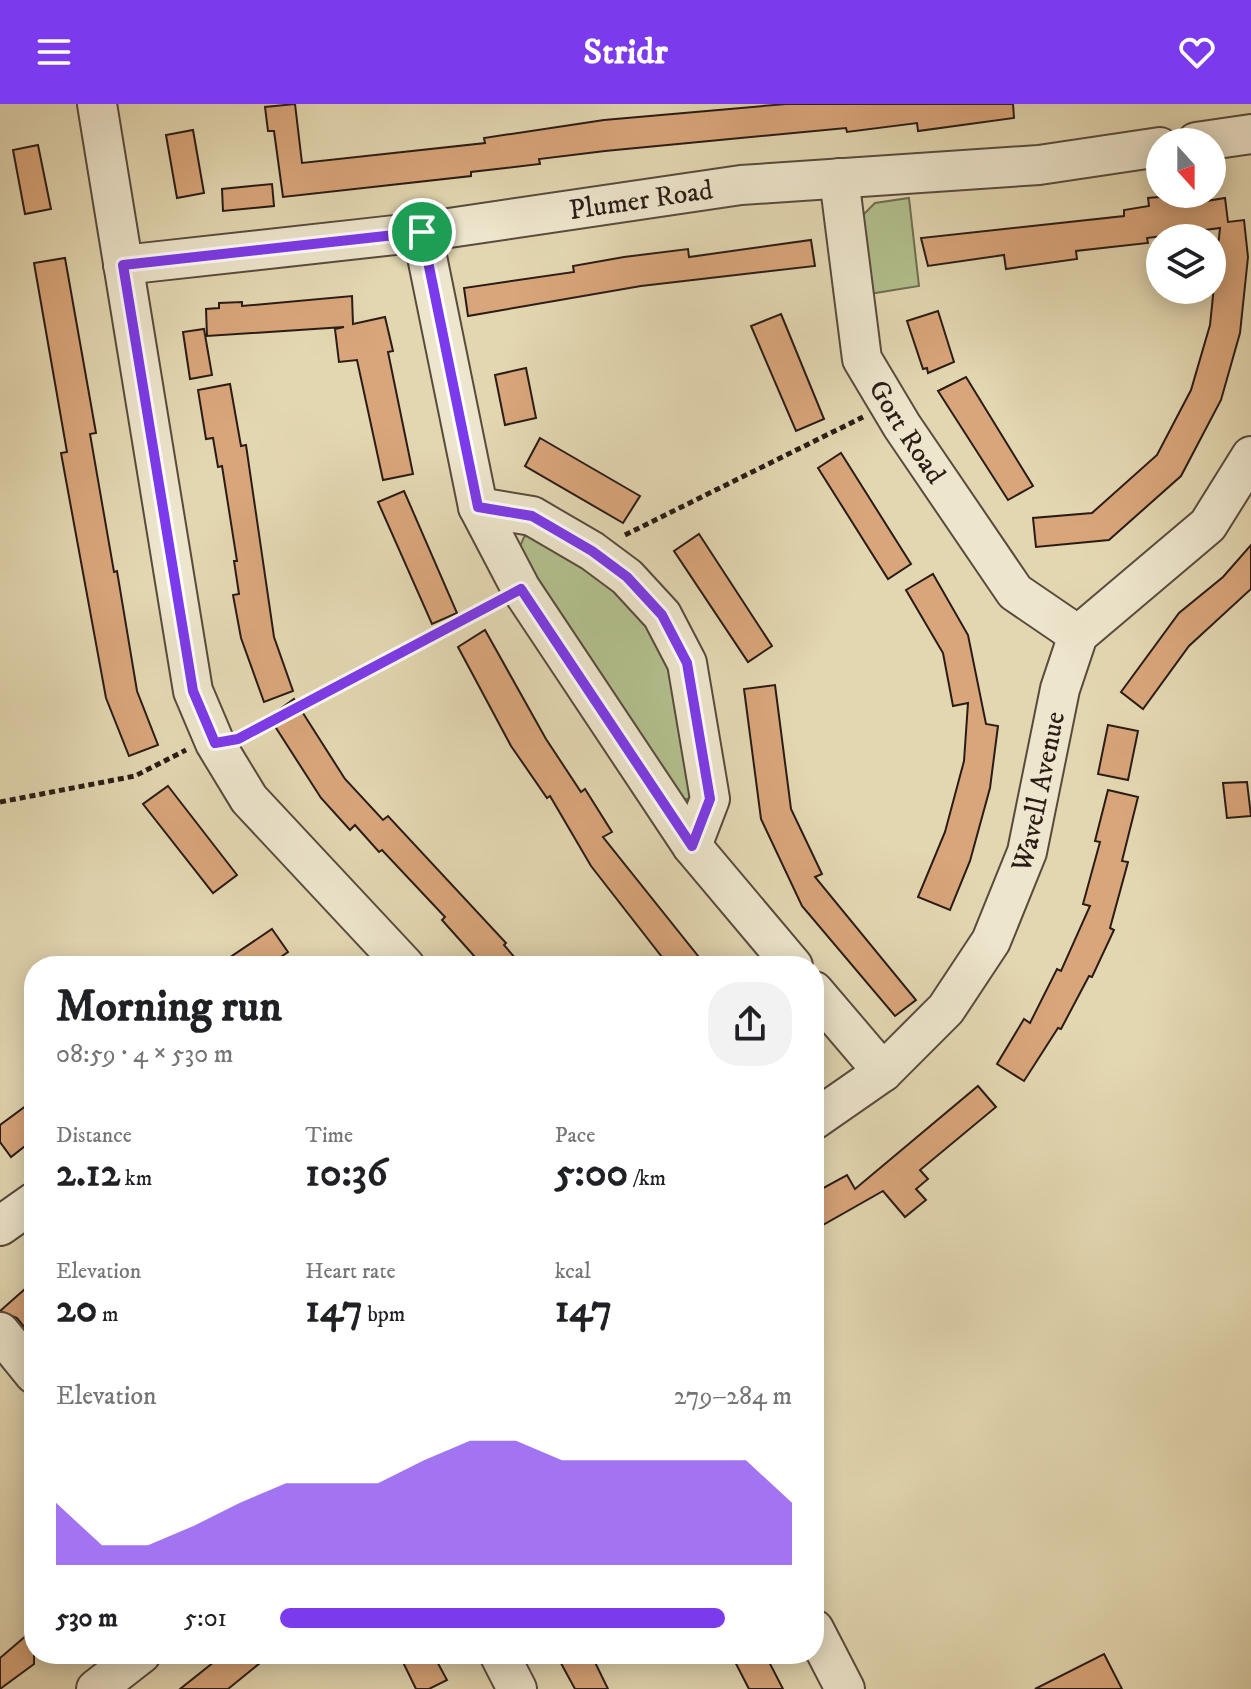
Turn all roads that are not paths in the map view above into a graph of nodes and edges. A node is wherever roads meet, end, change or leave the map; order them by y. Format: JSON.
{"nodes":[{"id":1,"x":97,"y":104,"type":"edge"},
{"id":2,"x":1251,"y":134,"type":"edge"},
{"id":3,"x":1226,"y":138,"type":"edge"},
{"id":4,"x":1146,"y":149,"type":"edge"},
{"id":5,"x":839,"y":178,"type":"junction"},
{"id":6,"x":422,"y":232,"type":"junction"},
{"id":7,"x":123,"y":265,"type":"junction"},
{"id":8,"x":1251,"y":456,"type":"edge"},
{"id":9,"x":478,"y":507,"type":"junction"},
{"id":10,"x":1078,"y":635,"type":"junction"},
{"id":11,"x":692,"y":846,"type":"junction"},
{"id":12,"x":386,"y":956,"type":"edge"},
{"id":13,"x":785,"y":956,"type":"edge"},
{"id":14,"x":824,"y":1003,"type":"edge"},
{"id":15,"x":883,"y":1072,"type":"junction"},
{"id":16,"x":824,"y":1113,"type":"edge"},
{"id":17,"x":24,"y":1209,"type":"edge"},
{"id":18,"x":0,"y":1226,"type":"edge"},
{"id":19,"x":0,"y":1332,"type":"edge"},
{"id":20,"x":24,"y":1362,"type":"edge"},
{"id":21,"x":824,"y":1648,"type":"edge"},
{"id":22,"x":128,"y":1664,"type":"edge"},
{"id":23,"x":504,"y":1664,"type":"edge"},
{"id":24,"x":96,"y":1689,"type":"edge"},
{"id":25,"x":517,"y":1689,"type":"edge"},
{"id":26,"x":845,"y":1689,"type":"edge"}],
"edges":[{"from":1,"to":7,"type":"street"},
{"from":2,"to":3,"type":"street"},
{"from":4,"to":5,"type":"street","name":"Plumer Road"},
{"from":5,"to":6,"type":"street","name":"Plumer Road"},
{"from":5,"to":10,"type":"street","name":"Gort Road"},
{"from":6,"to":7,"type":"street","name":"Plumer Road"},
{"from":6,"to":9,"type":"street"},
{"from":7,"to":12,"type":"street"},
{"from":8,"to":10,"type":"street"},
{"from":9,"to":11,"type":"street"},
{"from":9,"to":11,"type":"street"},
{"from":10,"to":15,"type":"street","name":"Wavell Avenue"},
{"from":11,"to":13,"type":"street"},
{"from":14,"to":15,"type":"street"},
{"from":15,"to":16,"type":"street","name":"Wavell Avenue"},
{"from":17,"to":18,"type":"street"},
{"from":19,"to":20,"type":"street"},
{"from":21,"to":26,"type":"street"},
{"from":22,"to":24,"type":"street"},
{"from":23,"to":25,"type":"street"}]}
